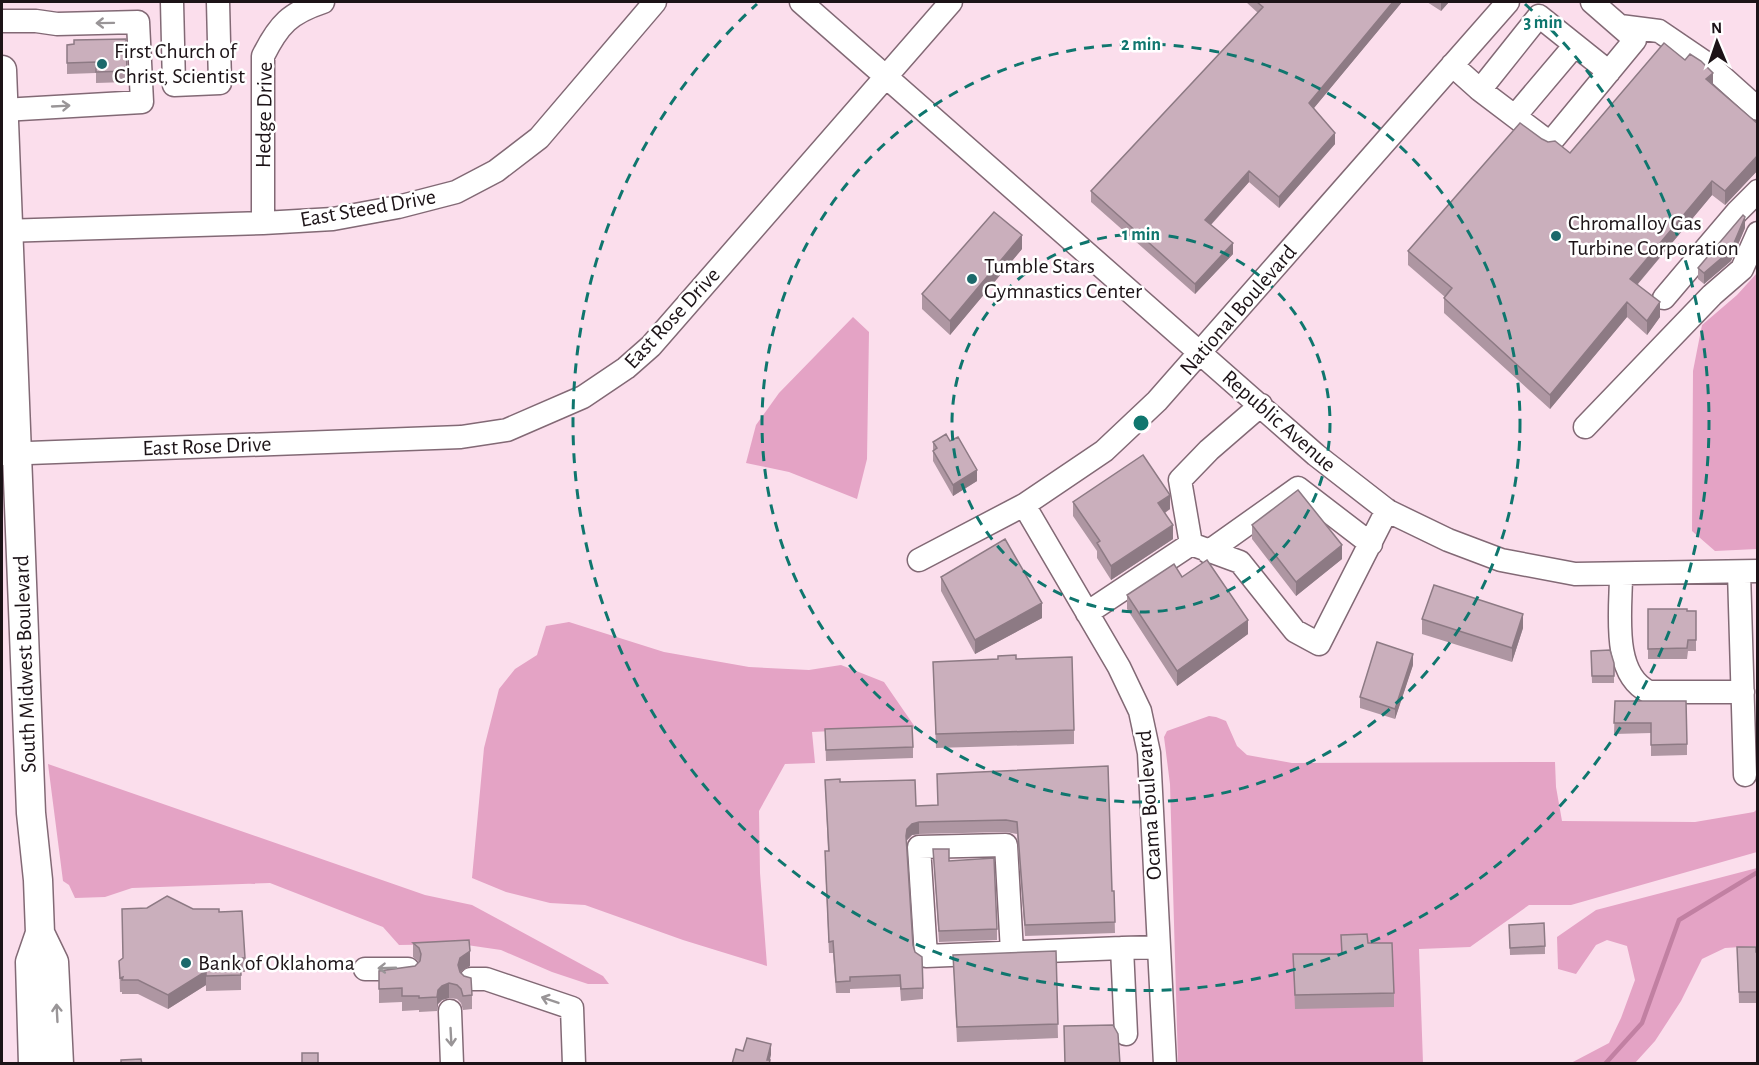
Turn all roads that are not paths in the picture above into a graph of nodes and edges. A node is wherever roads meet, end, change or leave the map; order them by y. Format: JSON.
{"nodes":[{"id":1,"x":172,"y":2,"type":"edge"},
{"id":2,"x":218,"y":2,"type":"edge"},
{"id":3,"x":323,"y":2,"type":"edge"},
{"id":4,"x":656,"y":2,"type":"edge"},
{"id":5,"x":801,"y":2,"type":"edge"},
{"id":6,"x":951,"y":2,"type":"edge"},
{"id":7,"x":1508,"y":2,"type":"edge"},
{"id":8,"x":1592,"y":2,"type":"edge"},
{"id":9,"x":2,"y":21,"type":"edge"},
{"id":10,"x":1634,"y":39,"type":"junction"},
{"id":11,"x":1575,"y":45,"type":"junction"},
{"id":12,"x":1452,"y":65,"type":"junction"},
{"id":13,"x":2,"y":70,"type":"edge"},
{"id":14,"x":1609,"y":72,"type":"junction"},
{"id":15,"x":886,"y":76,"type":"junction"},
{"id":16,"x":1480,"y":90,"type":"junction"},
{"id":17,"x":1758,"y":109,"type":"edge"},
{"id":18,"x":3,"y":110,"type":"edge"},
{"id":19,"x":1515,"y":116,"type":"junction"},
{"id":20,"x":1756,"y":196,"type":"edge"},
{"id":21,"x":263,"y":223,"type":"junction"},
{"id":22,"x":4,"y":231,"type":"edge"},
{"id":23,"x":1758,"y":233,"type":"edge"},
{"id":24,"x":1664,"y":298,"type":"dead end"},
{"id":25,"x":1200,"y":354,"type":"junction"},
{"id":26,"x":1261,"y":405,"type":"junction"},
{"id":27,"x":1585,"y":427,"type":"dead end"},
{"id":28,"x":9,"y":454,"type":"edge"},
{"id":29,"x":1024,"y":505,"type":"junction"},
{"id":30,"x":1387,"y":510,"type":"junction"},
{"id":31,"x":1371,"y":544,"type":"junction"},
{"id":32,"x":1200,"y":548,"type":"junction"},
{"id":33,"x":919,"y":560,"type":"dead end"},
{"id":34,"x":1748,"y":571,"type":"edge"},
{"id":35,"x":1621,"y":575,"type":"junction"},
{"id":36,"x":1087,"y":613,"type":"junction"},
{"id":37,"x":1743,"y":692,"type":"junction"},
{"id":38,"x":1745,"y":775,"type":"dead end"},
{"id":39,"x":40,"y":933,"type":"junction"},
{"id":40,"x":1159,"y":947,"type":"junction"},
{"id":41,"x":1122,"y":948,"type":"junction"},
{"id":42,"x":1012,"y":952,"type":"junction"},
{"id":43,"x":365,"y":969,"type":"dead end"},
{"id":44,"x":408,"y":969,"type":"edge"},
{"id":45,"x":471,"y":979,"type":"edge"},
{"id":46,"x":450,"y":1011,"type":"dead end"},
{"id":47,"x":1125,"y":1034,"type":"dead end"},
{"id":48,"x":33,"y":1064,"type":"edge"},
{"id":49,"x":59,"y":1064,"type":"edge"},
{"id":50,"x":452,"y":1064,"type":"edge"},
{"id":51,"x":574,"y":1064,"type":"edge"},
{"id":52,"x":1165,"y":1064,"type":"edge"}],
"edges":[{"from":1,"to":2,"type":"street"},
{"from":3,"to":21,"type":"street","name":"Hedge Drive"},
{"from":4,"to":21,"type":"street","name":"East Steed Drive"},
{"from":5,"to":15,"type":"street","name":"Republic Avenue"},
{"from":6,"to":15,"type":"street","name":"East Rose Drive"},
{"from":7,"to":12,"type":"street","name":"National Boulevard"},
{"from":8,"to":10,"type":"street"},
{"from":18,"to":9,"type":"street","one_way":true},
{"from":10,"to":14,"type":"street"},
{"from":10,"to":17,"type":"street"},
{"from":11,"to":14,"type":"street"},
{"from":11,"to":16,"type":"street"},
{"from":11,"to":19,"type":"street"},
{"from":12,"to":16,"type":"street"},
{"from":12,"to":25,"type":"street","name":"National Boulevard"},
{"from":13,"to":18,"type":"main road","name":"South Midwest Boulevard"},
{"from":14,"to":19,"type":"street"},
{"from":15,"to":25,"type":"street","name":"Republic Avenue"},
{"from":15,"to":28,"type":"street","name":"East Rose Drive"},
{"from":16,"to":19,"type":"street"},
{"from":18,"to":22,"type":"main road","name":"South Midwest Boulevard"},
{"from":20,"to":24,"type":"street"},
{"from":21,"to":22,"type":"street","name":"East Steed Drive"},
{"from":22,"to":28,"type":"main road","name":"South Midwest Boulevard"},
{"from":23,"to":27,"type":"street"},
{"from":25,"to":26,"type":"street","name":"Republic Avenue"},
{"from":25,"to":29,"type":"street","name":"National Boulevard"},
{"from":26,"to":30,"type":"street","name":"Republic Avenue"},
{"from":26,"to":32,"type":"street"},
{"from":28,"to":39,"type":"main road","name":"South Midwest Boulevard"},
{"from":29,"to":33,"type":"street","name":"National Boulevard"},
{"from":29,"to":36,"type":"street","name":"Ocama Boulevard"},
{"from":30,"to":31,"type":"street"},
{"from":30,"to":35,"type":"street","name":"Republic Avenue"},
{"from":31,"to":32,"type":"street"},
{"from":31,"to":32,"type":"street"},
{"from":32,"to":36,"type":"street"},
{"from":34,"to":35,"type":"street","name":"Republic Avenue"},
{"from":34,"to":37,"type":"street"},
{"from":35,"to":37,"type":"street"},
{"from":36,"to":40,"type":"street","name":"Ocama Boulevard"},
{"from":37,"to":38,"type":"street"},
{"from":39,"to":48,"type":"main road","name":"South Midwest Boulevard"},
{"from":49,"to":39,"type":"main road","name":"South Midwest Boulevard","one_way":true},
{"from":40,"to":41,"type":"street"},
{"from":40,"to":52,"type":"street","name":"Ocama Boulevard"},
{"from":41,"to":42,"type":"street"},
{"from":41,"to":47,"type":"street"},
{"from":42,"to":42,"type":"street"},
{"from":44,"to":43,"type":"street","one_way":true},
{"from":51,"to":45,"type":"street","one_way":true},
{"from":46,"to":50,"type":"street","one_way":true}]}
